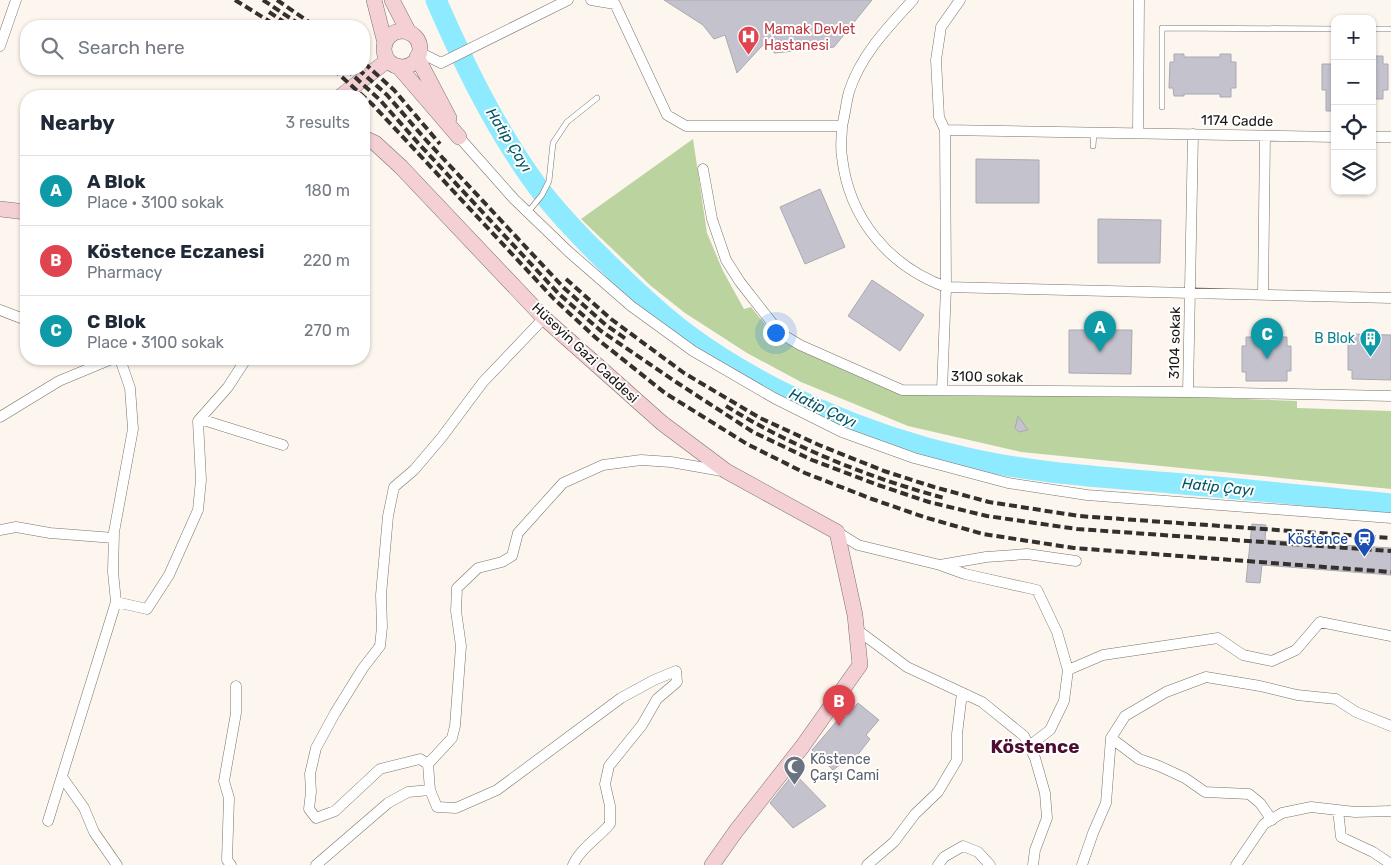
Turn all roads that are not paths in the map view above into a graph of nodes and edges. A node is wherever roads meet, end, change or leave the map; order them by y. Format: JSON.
{"nodes":[{"id":1,"x":16,"y":0,"type":"edge"},
{"id":2,"x":374,"y":0,"type":"edge"},
{"id":3,"x":392,"y":0,"type":"edge"},
{"id":4,"x":568,"y":0,"type":"edge"},
{"id":5,"x":591,"y":0,"type":"edge"},
{"id":6,"x":913,"y":0,"type":"edge"},
{"id":7,"x":960,"y":0,"type":"edge"},
{"id":8,"x":1139,"y":0,"type":"edge"},
{"id":9,"x":1331,"y":29,"type":"edge"},
{"id":10,"x":1376,"y":29,"type":"edge"},
{"id":11,"x":1391,"y":29,"type":"edge"},
{"id":12,"x":409,"y":33,"type":"junction"},
{"id":13,"x":385,"y":44,"type":"junction"},
{"id":14,"x":0,"y":46,"type":"edge"},
{"id":15,"x":418,"y":55,"type":"junction"},
{"id":16,"x":393,"y":63,"type":"junction"},
{"id":17,"x":350,"y":90,"type":"edge"},
{"id":18,"x":597,"y":98,"type":"dead end"},
{"id":19,"x":1162,"y":107,"type":"dead end"},
{"id":20,"x":842,"y":126,"type":"junction"},
{"id":21,"x":945,"y":130,"type":"junction"},
{"id":22,"x":1094,"y":132,"type":"junction"},
{"id":23,"x":1138,"y":133,"type":"junction"},
{"id":24,"x":1193,"y":134,"type":"junction"},
{"id":25,"x":1265,"y":136,"type":"junction"},
{"id":26,"x":1331,"y":136,"type":"edge"},
{"id":27,"x":459,"y":137,"type":"junction"},
{"id":28,"x":1376,"y":137,"type":"edge"},
{"id":29,"x":1391,"y":137,"type":"edge"},
{"id":30,"x":370,"y":141,"type":"edge"},
{"id":31,"x":1093,"y":146,"type":"dead end"},
{"id":32,"x":703,"y":169,"type":"dead end"},
{"id":33,"x":0,"y":209,"type":"edge"},
{"id":34,"x":20,"y":211,"type":"edge"},
{"id":35,"x":528,"y":212,"type":"junction"},
{"id":36,"x":946,"y":287,"type":"junction"},
{"id":37,"x":1190,"y":294,"type":"junction"},
{"id":38,"x":1263,"y":295,"type":"junction"},
{"id":39,"x":1391,"y":298,"type":"edge"},
{"id":40,"x":0,"y":310,"type":"edge"},
{"id":41,"x":20,"y":318,"type":"edge"},
{"id":42,"x":544,"y":318,"type":"junction"},
{"id":43,"x":98,"y":365,"type":"edge"},
{"id":44,"x":122,"y":365,"type":"edge"},
{"id":45,"x":242,"y":365,"type":"edge"},
{"id":46,"x":942,"y":390,"type":"junction"},
{"id":47,"x":1188,"y":392,"type":"junction"},
{"id":48,"x":1391,"y":396,"type":"edge"},
{"id":49,"x":0,"y":417,"type":"edge"},
{"id":50,"x":200,"y":419,"type":"junction"},
{"id":51,"x":283,"y":445,"type":"dead end"},
{"id":52,"x":726,"y":471,"type":"junction"},
{"id":53,"x":1391,"y":518,"type":"edge"},
{"id":54,"x":0,"y":530,"type":"edge"},
{"id":55,"x":837,"y":532,"type":"junction"},
{"id":56,"x":114,"y":538,"type":"junction"},
{"id":57,"x":1076,"y":561,"type":"dead end"},
{"id":58,"x":940,"y":565,"type":"junction"},
{"id":59,"x":116,"y":602,"type":"junction"},
{"id":60,"x":856,"y":629,"type":"junction"},
{"id":61,"x":1391,"y":636,"type":"edge"},
{"id":62,"x":1068,"y":670,"type":"junction"},
{"id":63,"x":236,"y":686,"type":"dead end"},
{"id":64,"x":962,"y":693,"type":"junction"},
{"id":65,"x":1391,"y":726,"type":"edge"},
{"id":66,"x":1111,"y":738,"type":"junction"},
{"id":67,"x":1029,"y":746,"type":"junction"},
{"id":68,"x":428,"y":764,"type":"junction"},
{"id":69,"x":62,"y":778,"type":"junction"},
{"id":70,"x":430,"y":790,"type":"junction"},
{"id":71,"x":1338,"y":810,"type":"junction"},
{"id":72,"x":1391,"y":811,"type":"edge"},
{"id":73,"x":1272,"y":820,"type":"junction"},
{"id":74,"x":48,"y":821,"type":"dead end"},
{"id":75,"x":1391,"y":864,"type":"edge"},
{"id":76,"x":117,"y":865,"type":"edge"},
{"id":77,"x":230,"y":865,"type":"edge"},
{"id":78,"x":316,"y":865,"type":"edge"},
{"id":79,"x":573,"y":865,"type":"edge"},
{"id":80,"x":712,"y":865,"type":"edge"},
{"id":81,"x":867,"y":865,"type":"edge"},
{"id":82,"x":938,"y":865,"type":"edge"},
{"id":83,"x":990,"y":865,"type":"edge"},
{"id":84,"x":1033,"y":865,"type":"edge"},
{"id":85,"x":1082,"y":865,"type":"edge"},
{"id":86,"x":1236,"y":865,"type":"edge"}],
"edges":[{"from":1,"to":14,"type":"street"},
{"from":2,"to":13,"type":"street"},
{"from":3,"to":12,"type":"street"},
{"from":4,"to":15,"type":"street"},
{"from":5,"to":20,"type":"street"},
{"from":6,"to":20,"type":"street"},
{"from":7,"to":21,"type":"street"},
{"from":8,"to":23,"type":"street"},
{"from":9,"to":19,"type":"lane"},
{"from":10,"to":11,"type":"lane"},
{"from":12,"to":13,"type":"street"},
{"from":12,"to":15,"type":"street"},
{"from":13,"to":16,"type":"street"},
{"from":15,"to":16,"type":"street"},
{"from":15,"to":27,"type":"street"},
{"from":16,"to":17,"type":"street"},
{"from":16,"to":27,"type":"street"},
{"from":18,"to":35,"type":"lane"},
{"from":20,"to":36,"type":"street"},
{"from":21,"to":22,"type":"street","name":"1174 Cadde"},
{"from":21,"to":36,"type":"street"},
{"from":22,"to":23,"type":"street","name":"1174 Cadde"},
{"from":22,"to":31,"type":"lane"},
{"from":23,"to":24,"type":"street","name":"1174 Cadde"},
{"from":24,"to":25,"type":"street","name":"1174 Cadde"},
{"from":24,"to":37,"type":"street","name":"3104 sokak"},
{"from":25,"to":26,"type":"street","name":"1174 Cadde"},
{"from":25,"to":38,"type":"street"},
{"from":27,"to":35,"type":"street"},
{"from":28,"to":29,"type":"street"},
{"from":30,"to":42,"type":"street","name":"Hüseyin Gazi Caddesi"},
{"from":32,"to":46,"type":"street","name":"3100 sokak"},
{"from":33,"to":34,"type":"street"},
{"from":35,"to":53,"type":"street"},
{"from":36,"to":37,"type":"street"},
{"from":36,"to":46,"type":"street"},
{"from":37,"to":38,"type":"street"},
{"from":37,"to":47,"type":"street","name":"3104 sokak"},
{"from":38,"to":39,"type":"street"},
{"from":40,"to":41,"type":"street"},
{"from":42,"to":52,"type":"street","name":"Hüseyin Gazi Caddesi"},
{"from":42,"to":68,"type":"street"},
{"from":43,"to":49,"type":"street"},
{"from":44,"to":56,"type":"street"},
{"from":45,"to":50,"type":"street"},
{"from":46,"to":47,"type":"street","name":"3100 sokak"},
{"from":47,"to":48,"type":"street","name":"3100 sokak"},
{"from":50,"to":51,"type":"street"},
{"from":50,"to":59,"type":"street"},
{"from":52,"to":55,"type":"street","name":"Hüseyin Gazi Caddesi"},
{"from":52,"to":68,"type":"street"},
{"from":54,"to":56,"type":"street"},
{"from":55,"to":58,"type":"street"},
{"from":55,"to":60,"type":"street"},
{"from":56,"to":59,"type":"street"},
{"from":57,"to":58,"type":"street"},
{"from":58,"to":62,"type":"street"},
{"from":59,"to":69,"type":"street"},
{"from":60,"to":64,"type":"street"},
{"from":60,"to":80,"type":"street"},
{"from":61,"to":62,"type":"street"},
{"from":62,"to":67,"type":"street"},
{"from":63,"to":77,"type":"street"},
{"from":64,"to":67,"type":"street"},
{"from":64,"to":81,"type":"street"},
{"from":65,"to":66,"type":"street"},
{"from":66,"to":73,"type":"street"},
{"from":66,"to":85,"type":"street"},
{"from":67,"to":84,"type":"street"},
{"from":68,"to":70,"type":"street"},
{"from":69,"to":74,"type":"street"},
{"from":69,"to":76,"type":"street"},
{"from":70,"to":78,"type":"street"},
{"from":70,"to":79,"type":"street"},
{"from":71,"to":72,"type":"street"},
{"from":71,"to":73,"type":"street"},
{"from":71,"to":75,"type":"street"},
{"from":73,"to":86,"type":"street"},
{"from":82,"to":83,"type":"street"}]}
